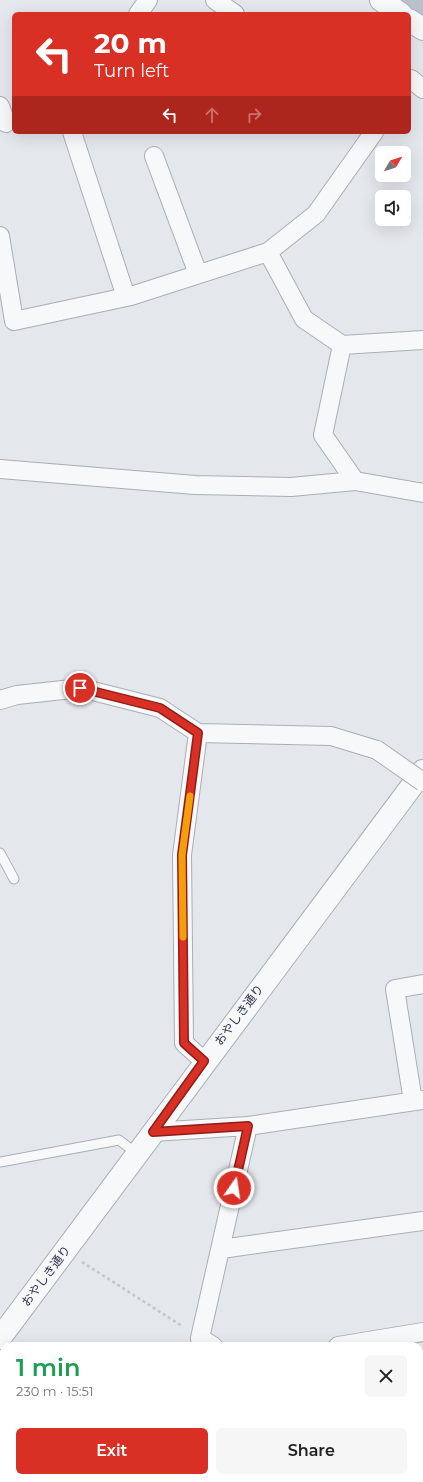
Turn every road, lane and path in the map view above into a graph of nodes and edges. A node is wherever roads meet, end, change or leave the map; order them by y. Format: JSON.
{"nodes":[{"id":1,"x":148,"y":0,"type":"edge"},
{"id":2,"x":215,"y":0,"type":"edge"},
{"id":3,"x":381,"y":0,"type":"edge"},
{"id":4,"x":139,"y":12,"type":"edge"},
{"id":5,"x":232,"y":12,"type":"edge"},
{"id":6,"x":398,"y":12,"type":"edge"},
{"id":7,"x":411,"y":21,"type":"edge"},
{"id":8,"x":423,"y":30,"type":"edge"},
{"id":9,"x":411,"y":79,"type":"edge"},
{"id":10,"x":423,"y":88,"type":"edge"},
{"id":11,"x":0,"y":106,"type":"edge"},
{"id":12,"x":7,"y":123,"type":"edge"},
{"id":13,"x":73,"y":134,"type":"edge"},
{"id":14,"x":373,"y":134,"type":"edge"},
{"id":15,"x":154,"y":156,"type":"dead end"},
{"id":16,"x":0,"y":236,"type":"edge"},
{"id":17,"x":268,"y":252,"type":"junction"},
{"id":18,"x":3,"y":272,"type":"edge"},
{"id":19,"x":198,"y":274,"type":"junction"},
{"id":20,"x":126,"y":297,"type":"junction"},
{"id":21,"x":423,"y":340,"type":"edge"},
{"id":22,"x":342,"y":345,"type":"junction"},
{"id":23,"x":0,"y":469,"type":"edge"},
{"id":24,"x":355,"y":481,"type":"junction"},
{"id":25,"x":423,"y":493,"type":"edge"},
{"id":26,"x":0,"y":700,"type":"edge"},
{"id":27,"x":198,"y":733,"type":"junction"},
{"id":28,"x":423,"y":771,"type":"edge"},
{"id":29,"x":423,"y":782,"type":"edge"},
{"id":30,"x":0,"y":853,"type":"edge"},
{"id":31,"x":14,"y":880,"type":"dead end"},
{"id":32,"x":423,"y":984,"type":"edge"},
{"id":33,"x":204,"y":1061,"type":"junction"},
{"id":34,"x":418,"y":1100,"type":"edge"},
{"id":35,"x":248,"y":1126,"type":"junction"},
{"id":36,"x":153,"y":1132,"type":"junction"},
{"id":37,"x":137,"y":1154,"type":"junction"},
{"id":38,"x":0,"y":1162,"type":"edge"},
{"id":39,"x":423,"y":1221,"type":"edge"},
{"id":40,"x":221,"y":1249,"type":"junction"},
{"id":41,"x":65,"y":1251,"type":"junction"},
{"id":42,"x":423,"y":1332,"type":"edge"},
{"id":43,"x":0,"y":1338,"type":"edge"},
{"id":44,"x":206,"y":1342,"type":"edge"},
{"id":45,"x":362,"y":1342,"type":"edge"}],
"edges":[{"from":1,"to":4,"type":"street"},
{"from":2,"to":5,"type":"street"},
{"from":3,"to":6,"type":"street"},
{"from":7,"to":8,"type":"street"},
{"from":9,"to":10,"type":"street"},
{"from":11,"to":12,"type":"street"},
{"from":13,"to":20,"type":"street"},
{"from":14,"to":17,"type":"street"},
{"from":15,"to":19,"type":"street"},
{"from":16,"to":18,"type":"street"},
{"from":17,"to":19,"type":"street"},
{"from":17,"to":22,"type":"street"},
{"from":18,"to":20,"type":"street"},
{"from":19,"to":20,"type":"street"},
{"from":21,"to":22,"type":"street"},
{"from":22,"to":24,"type":"street"},
{"from":23,"to":24,"type":"street"},
{"from":24,"to":25,"type":"street"},
{"from":26,"to":27,"type":"street"},
{"from":27,"to":29,"type":"street","bridge":true},
{"from":27,"to":33,"type":"street"},
{"from":28,"to":33,"type":"street","name":"おやしき通り"},
{"from":30,"to":31,"type":"lane"},
{"from":32,"to":34,"type":"street"},
{"from":33,"to":36,"type":"street","name":"おやしき通り"},
{"from":34,"to":35,"type":"street"},
{"from":35,"to":36,"type":"street"},
{"from":35,"to":40,"type":"street"},
{"from":36,"to":37,"type":"street","name":"おやしき通り"},
{"from":37,"to":38,"type":"lane"},
{"from":37,"to":41,"type":"street","name":"おやしき通り"},
{"from":39,"to":40,"type":"street"},
{"from":40,"to":44,"type":"street"},
{"from":41,"to":43,"type":"street","name":"おやしき通り"},
{"from":41,"to":44,"type":"path"},
{"from":42,"to":45,"type":"street"}]}
